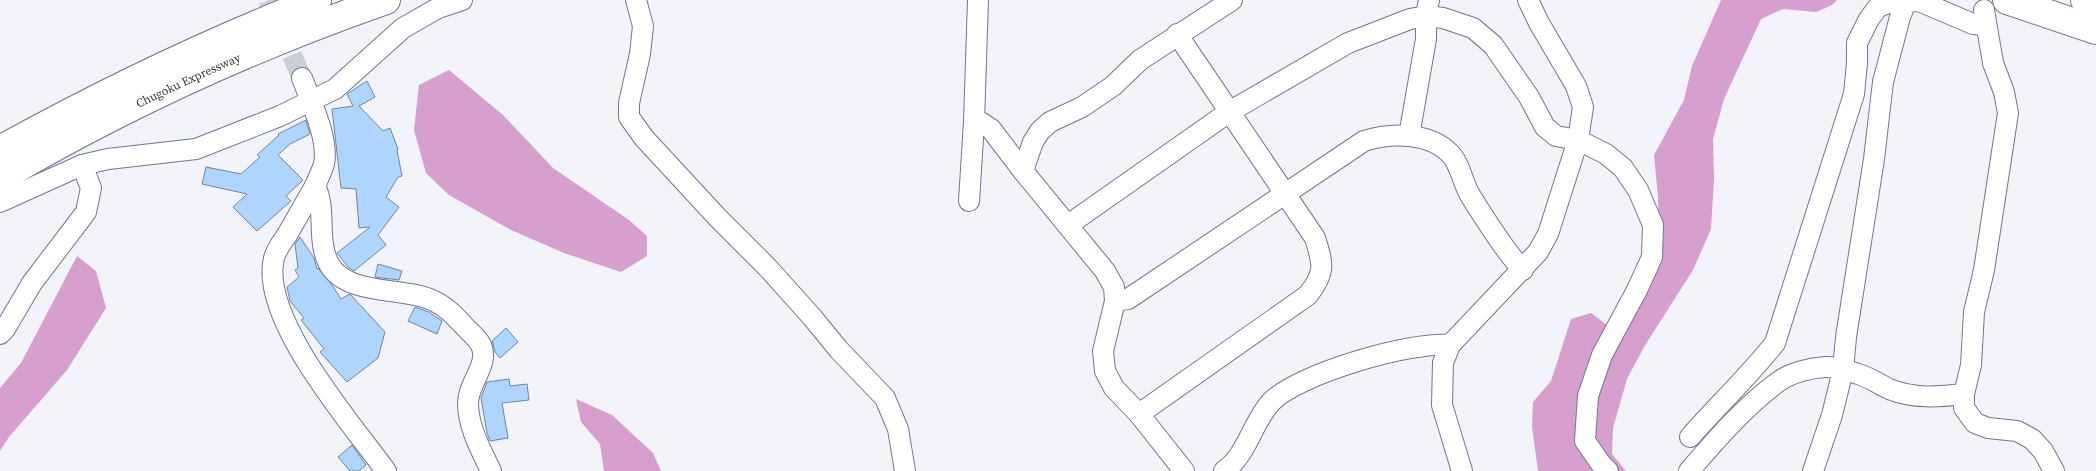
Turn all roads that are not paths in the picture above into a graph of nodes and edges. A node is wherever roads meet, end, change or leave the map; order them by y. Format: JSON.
{"nodes":[{"id":1,"x":317,"y":0,"type":"edge"},
{"id":2,"x":386,"y":0,"type":"edge"},
{"id":3,"x":462,"y":0,"type":"edge"},
{"id":4,"x":636,"y":0,"type":"edge"},
{"id":5,"x":978,"y":0,"type":"edge"},
{"id":6,"x":1232,"y":0,"type":"edge"},
{"id":7,"x":1528,"y":0,"type":"edge"},
{"id":8,"x":2085,"y":0,"type":"edge"},
{"id":9,"x":1906,"y":2,"type":"junction"},
{"id":10,"x":2096,"y":4,"type":"edge"},
{"id":11,"x":1428,"y":8,"type":"edge"},
{"id":12,"x":1992,"y":12,"type":"edge"},
{"id":13,"x":2096,"y":30,"type":"edge"},
{"id":14,"x":1177,"y":34,"type":"junction"},
{"id":15,"x":302,"y":78,"type":"tunnel mouth"},
{"id":16,"x":311,"y":102,"type":"junction"},
{"id":17,"x":1229,"y":112,"type":"junction"},
{"id":18,"x":974,"y":122,"type":"junction"},
{"id":19,"x":1409,"y":136,"type":"junction"},
{"id":20,"x":1578,"y":140,"type":"junction"},
{"id":21,"x":0,"y":150,"type":"edge"},
{"id":22,"x":82,"y":165,"type":"junction"},
{"id":23,"x":1023,"y":172,"type":"junction"},
{"id":24,"x":0,"y":178,"type":"edge"},
{"id":25,"x":315,"y":186,"type":"junction"},
{"id":26,"x":1285,"y":194,"type":"junction"},
{"id":27,"x":969,"y":201,"type":"dead end"},
{"id":28,"x":0,"y":202,"type":"edge"},
{"id":29,"x":1068,"y":225,"type":"junction"},
{"id":30,"x":1523,"y":270,"type":"junction"},
{"id":31,"x":1115,"y":301,"type":"junction"},
{"id":32,"x":0,"y":334,"type":"edge"},
{"id":33,"x":1450,"y":345,"type":"junction"},
{"id":34,"x":1843,"y":370,"type":"junction"},
{"id":35,"x":1964,"y":394,"type":"junction"},
{"id":36,"x":1138,"y":414,"type":"junction"},
{"id":37,"x":1690,"y":437,"type":"dead end"},
{"id":38,"x":386,"y":471,"type":"edge"},
{"id":39,"x":491,"y":471,"type":"edge"},
{"id":40,"x":905,"y":471,"type":"edge"},
{"id":41,"x":1184,"y":471,"type":"edge"},
{"id":42,"x":1224,"y":471,"type":"edge"},
{"id":43,"x":1462,"y":471,"type":"edge"},
{"id":44,"x":1608,"y":471,"type":"edge"},
{"id":45,"x":1689,"y":471,"type":"edge"},
{"id":46,"x":1813,"y":471,"type":"edge"},
{"id":47,"x":2054,"y":471,"type":"edge"}],
"edges":[{"from":1,"to":21,"type":"highway","name":"Chugoku Expressway"},
{"from":2,"to":24,"type":"highway","name":"Chugoku Expressway"},
{"from":3,"to":16,"type":"street"},
{"from":4,"to":40,"type":"street"},
{"from":5,"to":18,"type":"street"},
{"from":6,"to":14,"type":"street"},
{"from":7,"to":20,"type":"street"},
{"from":8,"to":10,"type":"highway"},
{"from":9,"to":12,"type":"street"},
{"from":9,"to":34,"type":"street"},
{"from":9,"to":37,"type":"street"},
{"from":11,"to":17,"type":"street"},
{"from":11,"to":19,"type":"street"},
{"from":11,"to":20,"type":"street"},
{"from":12,"to":13,"type":"highway"},
{"from":12,"to":35,"type":"street"},
{"from":14,"to":17,"type":"street"},
{"from":14,"to":23,"type":"street"},
{"from":15,"to":16,"type":"street"},
{"from":16,"to":22,"type":"street"},
{"from":16,"to":25,"type":"street"},
{"from":17,"to":26,"type":"street"},
{"from":17,"to":29,"type":"street"},
{"from":18,"to":23,"type":"street"},
{"from":18,"to":27,"type":"street"},
{"from":19,"to":26,"type":"street"},
{"from":19,"to":30,"type":"street"},
{"from":20,"to":30,"type":"street"},
{"from":20,"to":44,"type":"street"},
{"from":22,"to":28,"type":"street"},
{"from":22,"to":32,"type":"street"},
{"from":23,"to":29,"type":"street"},
{"from":25,"to":38,"type":"street"},
{"from":25,"to":39,"type":"street"},
{"from":26,"to":31,"type":"street"},
{"from":26,"to":36,"type":"street"},
{"from":29,"to":31,"type":"street"},
{"from":30,"to":33,"type":"street"},
{"from":31,"to":36,"type":"street"},
{"from":33,"to":42,"type":"street"},
{"from":33,"to":43,"type":"street"},
{"from":34,"to":35,"type":"street"},
{"from":34,"to":45,"type":"street"},
{"from":34,"to":46,"type":"street"},
{"from":35,"to":47,"type":"street"},
{"from":36,"to":41,"type":"street"}]}
